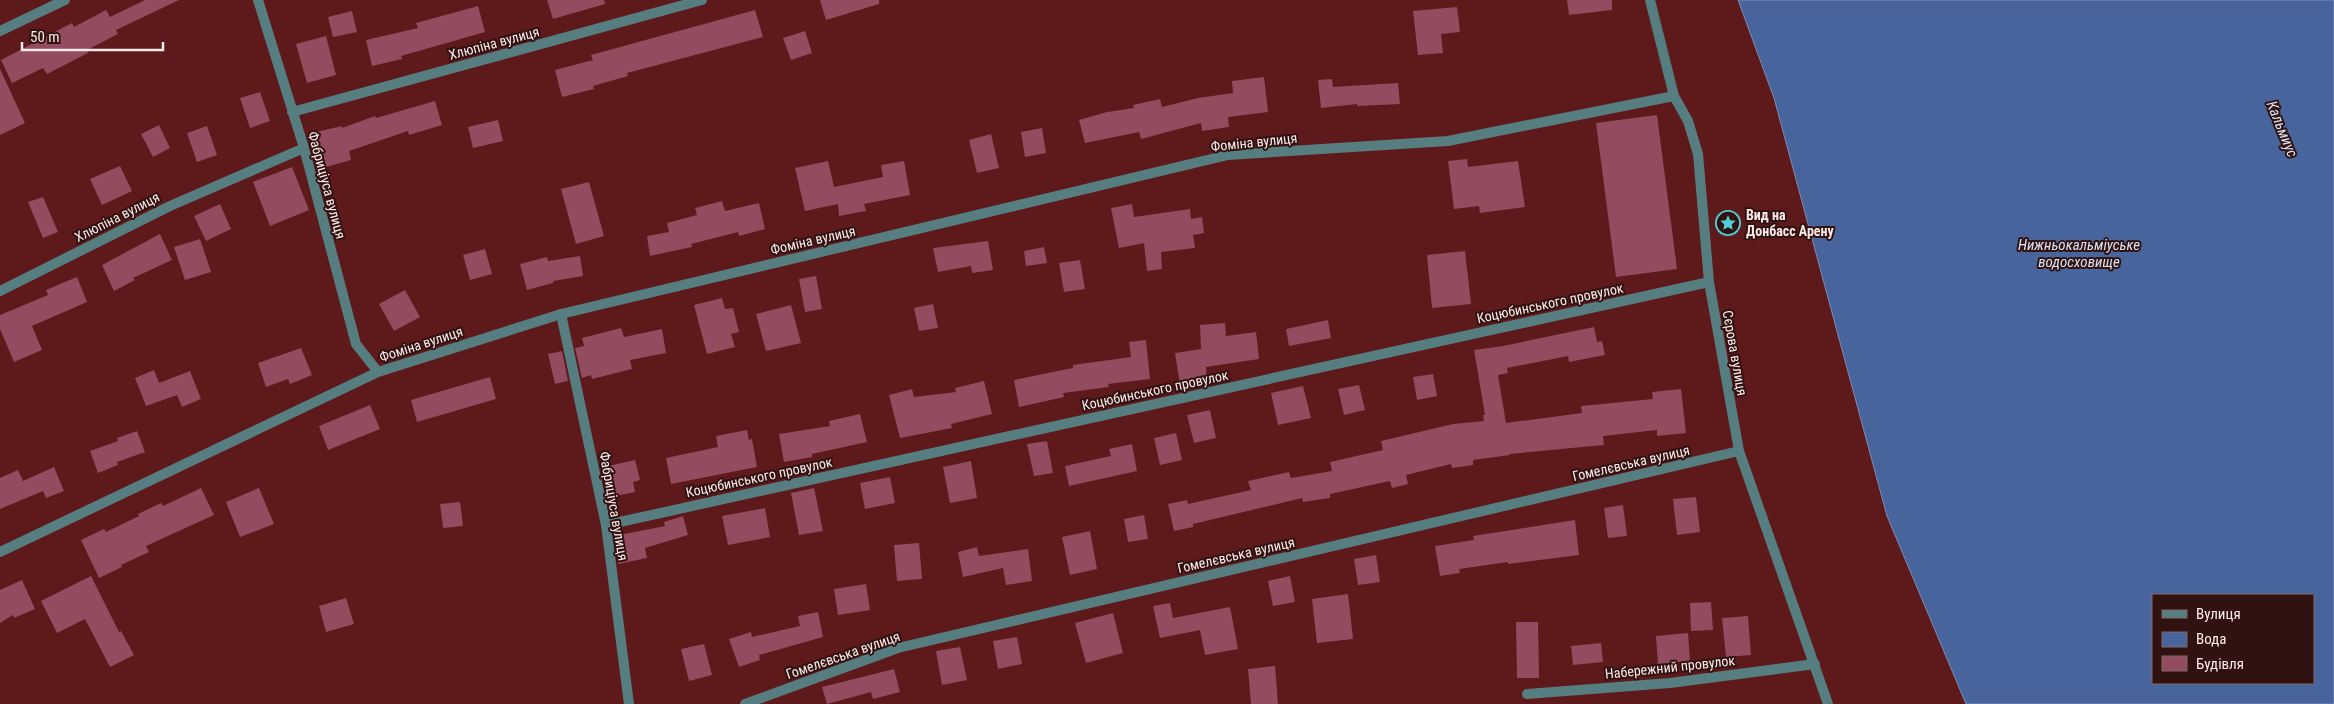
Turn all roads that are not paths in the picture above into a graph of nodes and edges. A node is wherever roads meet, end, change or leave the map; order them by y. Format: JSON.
{"nodes":[{"id":1,"x":65,"y":0,"type":"edge"},
{"id":2,"x":258,"y":0,"type":"edge"},
{"id":3,"x":702,"y":0,"type":"edge"},
{"id":4,"x":1650,"y":0,"type":"edge"},
{"id":5,"x":0,"y":31,"type":"edge"},
{"id":6,"x":1674,"y":96,"type":"junction"},
{"id":7,"x":292,"y":112,"type":"junction"},
{"id":8,"x":304,"y":148,"type":"junction"},
{"id":9,"x":1709,"y":282,"type":"junction"},
{"id":10,"x":0,"y":291,"type":"edge"},
{"id":11,"x":561,"y":314,"type":"junction"},
{"id":12,"x":378,"y":372,"type":"junction"},
{"id":13,"x":1739,"y":452,"type":"junction"},
{"id":14,"x":606,"y":525,"type":"junction"},
{"id":15,"x":0,"y":552,"type":"edge"},
{"id":16,"x":1815,"y":664,"type":"junction"},
{"id":17,"x":1527,"y":694,"type":"dead end"},
{"id":18,"x":629,"y":704,"type":"edge"},
{"id":19,"x":746,"y":704,"type":"edge"},
{"id":20,"x":1828,"y":704,"type":"edge"}],
"edges":[{"from":1,"to":5,"type":"street"},
{"from":2,"to":7,"type":"street","name":"Фабриціуса вулиця"},
{"from":3,"to":7,"type":"street","name":"Хлюпіна вулиця"},
{"from":4,"to":6,"type":"street","name":"Сєрова вулиця"},
{"from":6,"to":9,"type":"street","name":"Сєрова вулиця"},
{"from":6,"to":11,"type":"street","name":"Фоміна вулиця"},
{"from":7,"to":8,"type":"street","name":"Фабриціуса вулиця"},
{"from":8,"to":10,"type":"street","name":"Хлюпіна вулиця"},
{"from":8,"to":12,"type":"street","name":"Фабриціуса вулиця"},
{"from":9,"to":13,"type":"street","name":"Сєрова вулиця"},
{"from":9,"to":14,"type":"street","name":"Коцюбинського провулок"},
{"from":11,"to":12,"type":"street","name":"Фоміна вулиця"},
{"from":11,"to":14,"type":"street","name":"Фабриціуса вулиця"},
{"from":12,"to":15,"type":"street","name":"Фоміна вулиця"},
{"from":13,"to":16,"type":"street","name":"Сєрова вулиця"},
{"from":13,"to":19,"type":"street","name":"Гомелєвська вулиця"},
{"from":14,"to":18,"type":"street","name":"Фабриціуса вулиця"},
{"from":16,"to":17,"type":"street","name":"Набережний провулок"},
{"from":16,"to":20,"type":"street","name":"Сєрова вулиця"}]}
